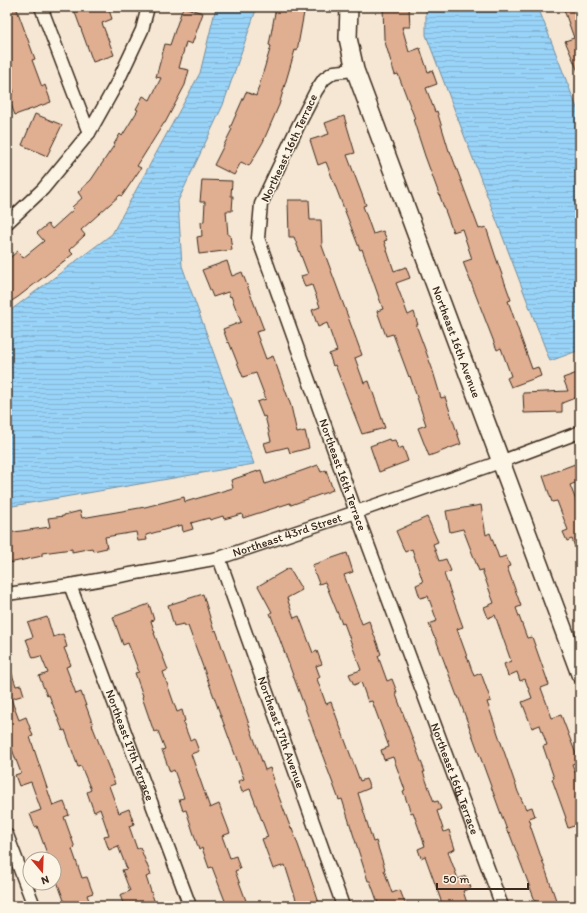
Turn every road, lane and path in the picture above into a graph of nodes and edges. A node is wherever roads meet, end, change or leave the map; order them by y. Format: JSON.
{"nodes":[{"id":1,"x":41,"y":7,"type":"edge"},
{"id":2,"x":148,"y":7,"type":"edge"},
{"id":3,"x":349,"y":7,"type":"edge"},
{"id":4,"x":355,"y":70,"type":"junction"},
{"id":5,"x":89,"y":133,"type":"junction"},
{"id":6,"x":7,"y":222,"type":"edge"},
{"id":7,"x":580,"y":432,"type":"edge"},
{"id":8,"x":500,"y":462,"type":"junction"},
{"id":9,"x":356,"y":512,"type":"junction"},
{"id":10,"x":219,"y":558,"type":"junction"},
{"id":11,"x":70,"y":585,"type":"junction"},
{"id":12,"x":7,"y":594,"type":"edge"},
{"id":13,"x":580,"y":674,"type":"edge"},
{"id":14,"x":7,"y":835,"type":"edge"},
{"id":15,"x":34,"y":906,"type":"edge"},
{"id":16,"x":190,"y":906,"type":"edge"},
{"id":17,"x":343,"y":906,"type":"edge"},
{"id":18,"x":502,"y":906,"type":"edge"}],
"edges":[{"from":1,"to":5,"type":"street"},
{"from":2,"to":5,"type":"street"},
{"from":3,"to":4,"type":"street","name":"Northeast 16th Avenue"},
{"from":4,"to":8,"type":"street","name":"Northeast 16th Avenue"},
{"from":4,"to":9,"type":"street","name":"Northeast 16th Terrace"},
{"from":5,"to":6,"type":"street"},
{"from":7,"to":8,"type":"street","name":"Northeast 43rd Street"},
{"from":8,"to":9,"type":"street","name":"Northeast 43rd Street"},
{"from":8,"to":13,"type":"street","name":"Northeast 16th Avenue"},
{"from":9,"to":10,"type":"street","name":"Northeast 43rd Street"},
{"from":9,"to":18,"type":"street","name":"Northeast 16th Terrace"},
{"from":10,"to":11,"type":"street","name":"Northeast 43rd Street"},
{"from":10,"to":17,"type":"street","name":"Northeast 17th Avenue"},
{"from":11,"to":12,"type":"street","name":"Northeast 43rd Street"},
{"from":11,"to":16,"type":"street","name":"Northeast 17th Terrace"},
{"from":14,"to":15,"type":"street"}]}
